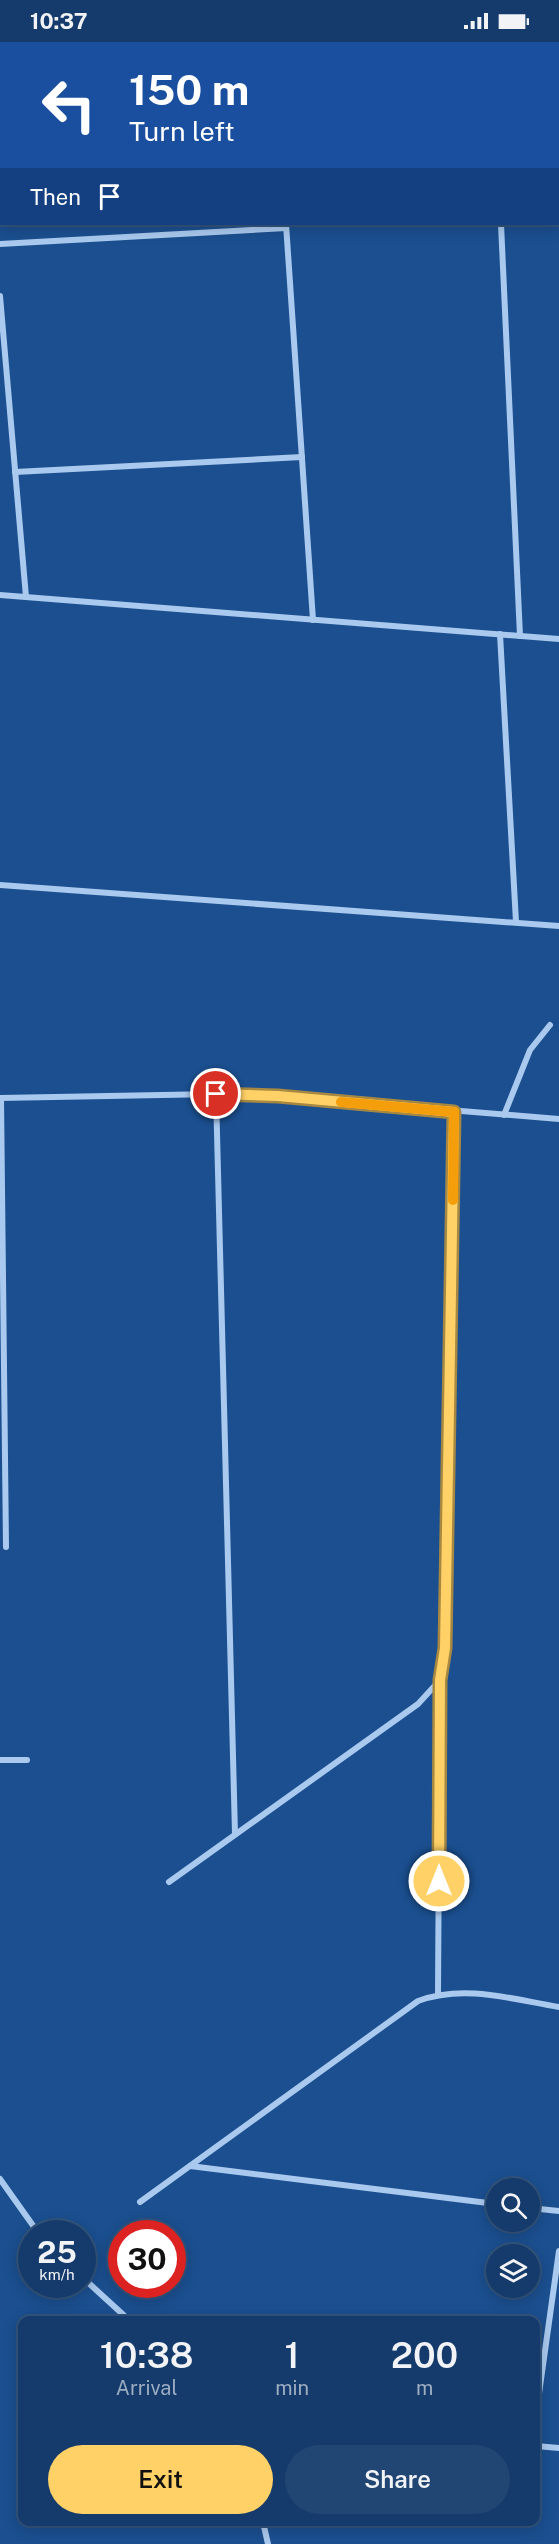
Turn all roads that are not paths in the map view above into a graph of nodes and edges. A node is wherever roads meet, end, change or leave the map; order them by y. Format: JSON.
{"nodes":[{"id":1,"x":501,"y":225,"type":"edge"},
{"id":2,"x":286,"y":226,"type":"edge"},
{"id":3,"x":0,"y":244,"type":"edge"},
{"id":4,"x":0,"y":296,"type":"edge"},
{"id":5,"x":302,"y":457,"type":"junction"},
{"id":6,"x":15,"y":472,"type":"junction"},
{"id":7,"x":0,"y":595,"type":"edge"},
{"id":8,"x":26,"y":597,"type":"junction"},
{"id":9,"x":313,"y":620,"type":"junction"},
{"id":10,"x":500,"y":634,"type":"junction"},
{"id":11,"x":520,"y":636,"type":"junction"},
{"id":12,"x":559,"y":639,"type":"edge"},
{"id":13,"x":0,"y":885,"type":"edge"},
{"id":14,"x":516,"y":922,"type":"junction"},
{"id":15,"x":559,"y":926,"type":"edge"},
{"id":16,"x":550,"y":1025,"type":"dead end"},
{"id":17,"x":216,"y":1094,"type":"junction"},
{"id":18,"x":1,"y":1098,"type":"edge"},
{"id":19,"x":454,"y":1112,"type":"junction"},
{"id":20,"x":504,"y":1115,"type":"junction"},
{"id":21,"x":559,"y":1119,"type":"edge"},
{"id":22,"x":6,"y":1547,"type":"dead end"},
{"id":23,"x":440,"y":1680,"type":"junction"},
{"id":24,"x":0,"y":1760,"type":"edge"},
{"id":25,"x":27,"y":1760,"type":"dead end"},
{"id":26,"x":235,"y":1834,"type":"junction"},
{"id":27,"x":169,"y":1882,"type":"dead end"},
{"id":28,"x":438,"y":1993,"type":"junction"},
{"id":29,"x":559,"y":2007,"type":"edge"},
{"id":30,"x":189,"y":2166,"type":"junction"},
{"id":31,"x":0,"y":2179,"type":"edge"},
{"id":32,"x":140,"y":2202,"type":"dead end"},
{"id":33,"x":486,"y":2203,"type":"edge"},
{"id":34,"x":540,"y":2209,"type":"edge"},
{"id":35,"x":559,"y":2211,"type":"edge"},
{"id":36,"x":29,"y":2220,"type":"edge"},
{"id":37,"x":559,"y":2251,"type":"edge"},
{"id":38,"x":96,"y":2290,"type":"edge"},
{"id":39,"x":125,"y":2316,"type":"edge"},
{"id":40,"x":540,"y":2386,"type":"edge"},
{"id":41,"x":540,"y":2446,"type":"edge"},
{"id":42,"x":559,"y":2448,"type":"edge"},
{"id":43,"x":264,"y":2526,"type":"edge"},
{"id":44,"x":268,"y":2544,"type":"edge"}],
"edges":[{"from":1,"to":11,"type":"street"},
{"from":2,"to":3,"type":"street"},
{"from":2,"to":5,"type":"street"},
{"from":4,"to":6,"type":"street"},
{"from":5,"to":6,"type":"street"},
{"from":5,"to":9,"type":"street"},
{"from":6,"to":8,"type":"street"},
{"from":7,"to":8,"type":"street"},
{"from":8,"to":9,"type":"street"},
{"from":9,"to":10,"type":"street"},
{"from":10,"to":11,"type":"street"},
{"from":10,"to":14,"type":"street"},
{"from":11,"to":12,"type":"street"},
{"from":13,"to":14,"type":"street"},
{"from":14,"to":15,"type":"street"},
{"from":16,"to":20,"type":"street"},
{"from":17,"to":18,"type":"street"},
{"from":17,"to":19,"type":"street"},
{"from":17,"to":26,"type":"street"},
{"from":18,"to":22,"type":"street"},
{"from":19,"to":20,"type":"street"},
{"from":19,"to":23,"type":"street"},
{"from":20,"to":21,"type":"street"},
{"from":23,"to":26,"type":"street"},
{"from":23,"to":28,"type":"street"},
{"from":24,"to":25,"type":"street"},
{"from":26,"to":27,"type":"street"},
{"from":28,"to":29,"type":"street"},
{"from":28,"to":30,"type":"street"},
{"from":30,"to":32,"type":"street"},
{"from":30,"to":33,"type":"street"},
{"from":31,"to":36,"type":"street"},
{"from":34,"to":35,"type":"street"},
{"from":37,"to":40,"type":"street"},
{"from":38,"to":39,"type":"street"},
{"from":41,"to":42,"type":"street"},
{"from":43,"to":44,"type":"street"}]}
